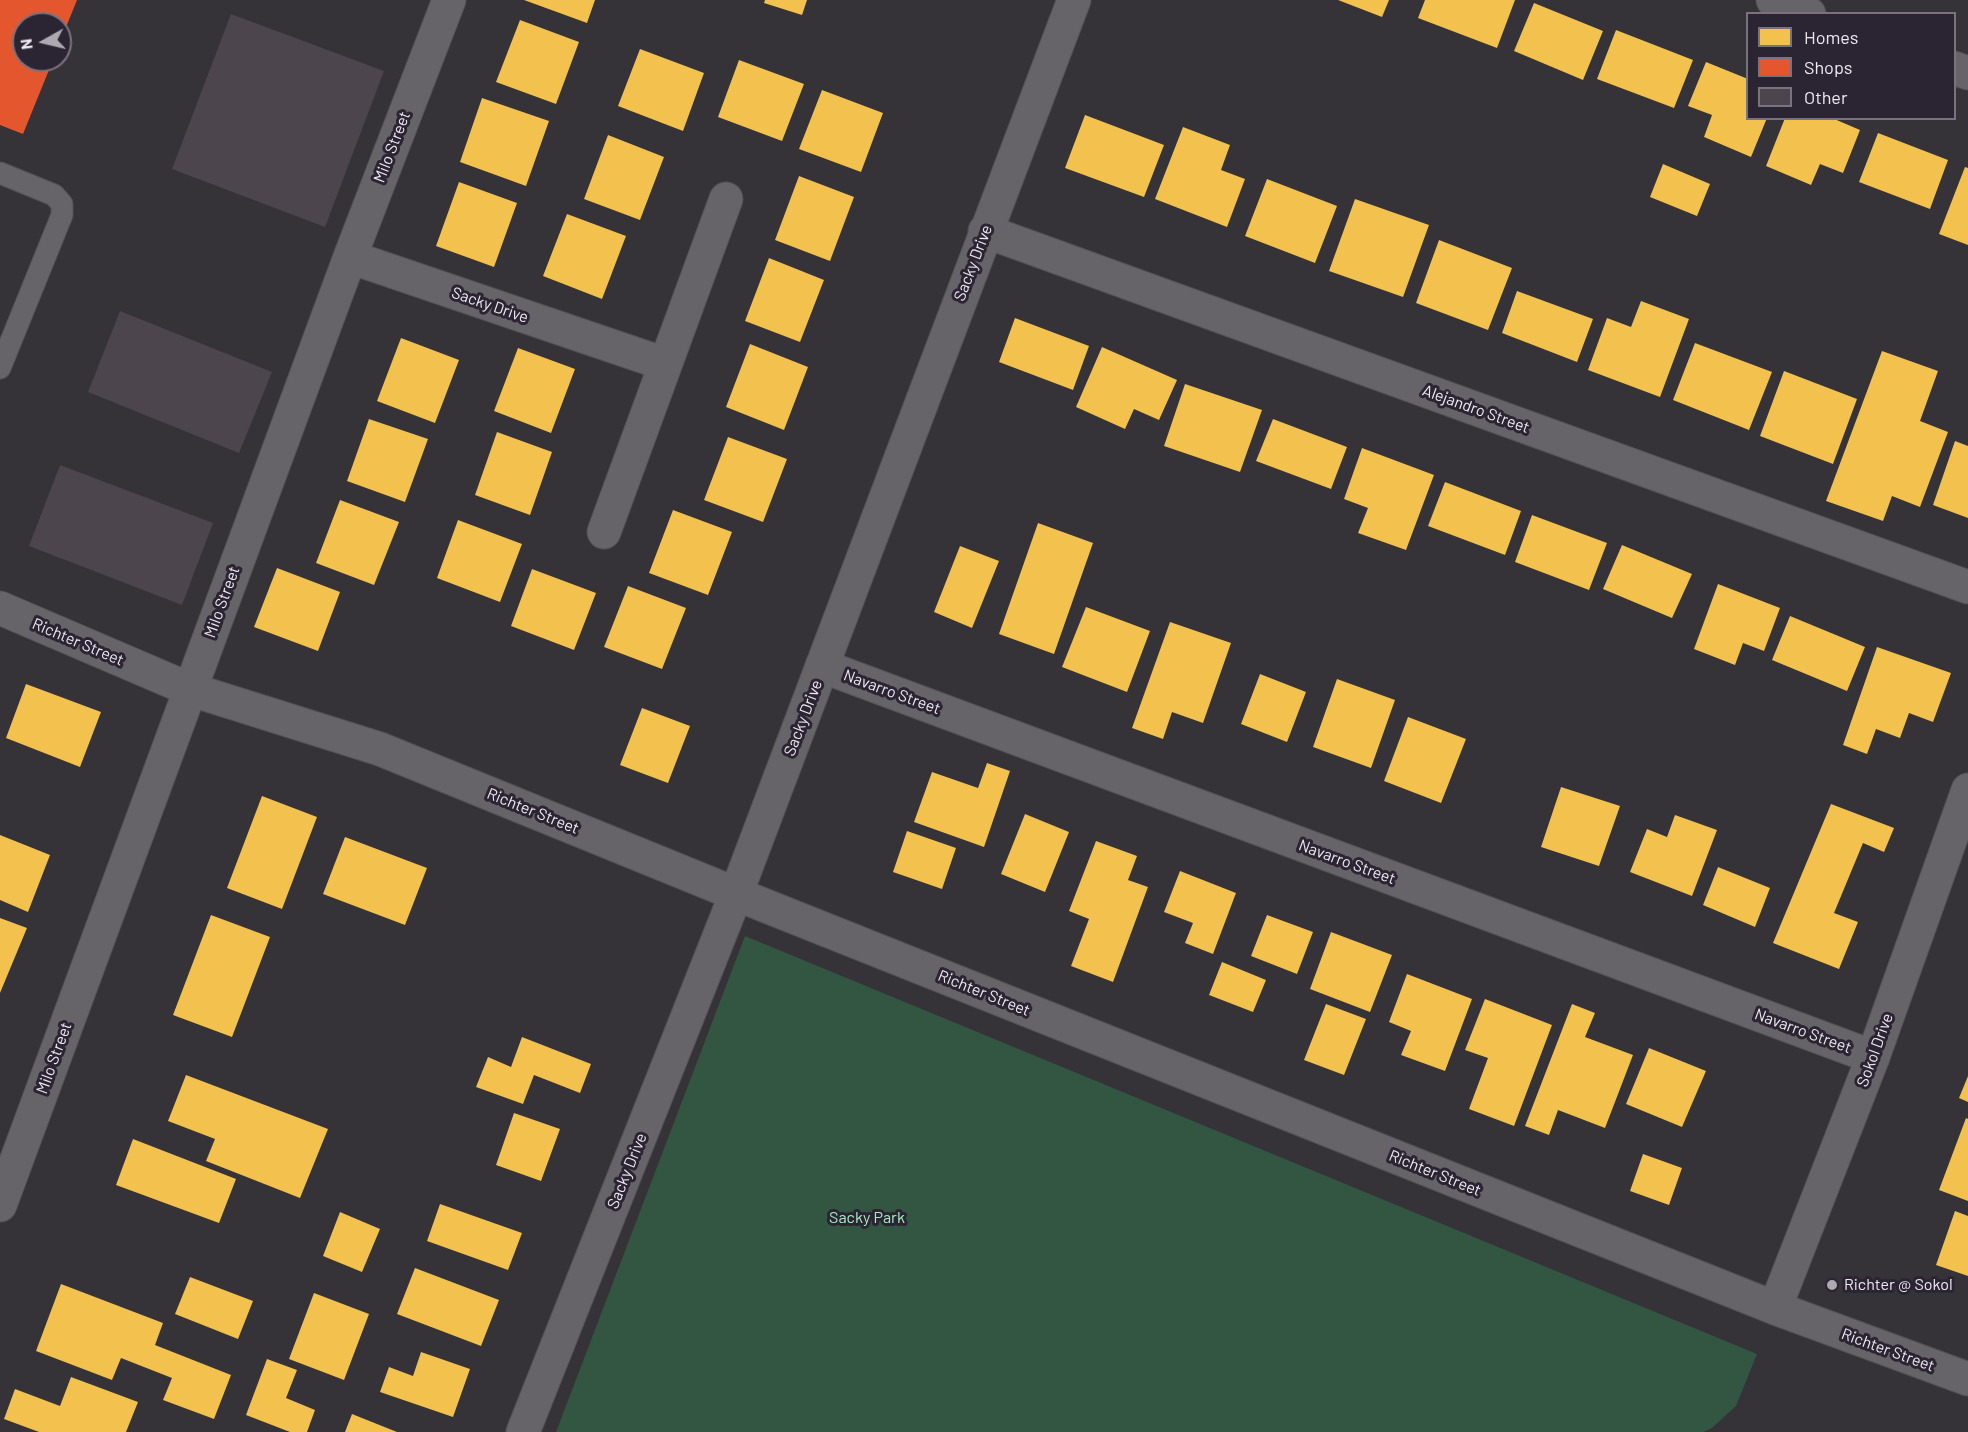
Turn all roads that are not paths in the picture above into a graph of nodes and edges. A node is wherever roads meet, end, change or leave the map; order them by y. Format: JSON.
{"nodes":[{"id":1,"x":449,"y":0,"type":"edge"},
{"id":2,"x":1074,"y":0,"type":"edge"},
{"id":3,"x":1773,"y":0,"type":"edge"},
{"id":4,"x":1804,"y":12,"type":"edge"},
{"id":5,"x":0,"y":173,"type":"edge"},
{"id":6,"x":726,"y":199,"type":"dead end"},
{"id":7,"x":985,"y":231,"type":"junction"},
{"id":8,"x":350,"y":257,"type":"junction"},
{"id":9,"x":5,"y":345,"type":"edge"},
{"id":10,"x":665,"y":364,"type":"junction"},
{"id":11,"x":0,"y":369,"type":"edge"},
{"id":12,"x":604,"y":532,"type":"dead end"},
{"id":13,"x":1968,"y":587,"type":"edge"},
{"id":14,"x":0,"y":608,"type":"edge"},
{"id":15,"x":822,"y":666,"type":"junction"},
{"id":16,"x":189,"y":689,"type":"junction"},
{"id":17,"x":1968,"y":790,"type":"edge"},
{"id":18,"x":736,"y":894,"type":"junction"},
{"id":19,"x":1873,"y":1058,"type":"junction"},
{"id":20,"x":0,"y":1205,"type":"edge"},
{"id":21,"x":1774,"y":1308,"type":"junction"},
{"id":22,"x":1968,"y":1379,"type":"edge"},
{"id":23,"x":523,"y":1432,"type":"edge"}],
"edges":[{"from":1,"to":8,"type":"street","name":"Milo Street"},
{"from":2,"to":7,"type":"street","name":"Sacky Drive"},
{"from":3,"to":4,"type":"street"},
{"from":5,"to":9,"type":"lane"},
{"from":6,"to":10,"type":"street"},
{"from":7,"to":13,"type":"street","name":"Alejandro Street"},
{"from":7,"to":15,"type":"street","name":"Sacky Drive"},
{"from":8,"to":10,"type":"street","name":"Sacky Drive"},
{"from":8,"to":16,"type":"street","name":"Milo Street"},
{"from":9,"to":11,"type":"lane"},
{"from":10,"to":12,"type":"street"},
{"from":14,"to":16,"type":"street","name":"Richter Street"},
{"from":15,"to":18,"type":"street","name":"Sacky Drive"},
{"from":15,"to":19,"type":"street","name":"Navarro Street"},
{"from":16,"to":18,"type":"street","name":"Richter Street"},
{"from":16,"to":20,"type":"street","name":"Milo Street"},
{"from":17,"to":19,"type":"street","name":"Sokol Drive"},
{"from":18,"to":21,"type":"street","name":"Richter Street"},
{"from":18,"to":23,"type":"street","name":"Sacky Drive"},
{"from":19,"to":21,"type":"street","name":"Sokol Drive"},
{"from":21,"to":22,"type":"street","name":"Richter Street"}]}
